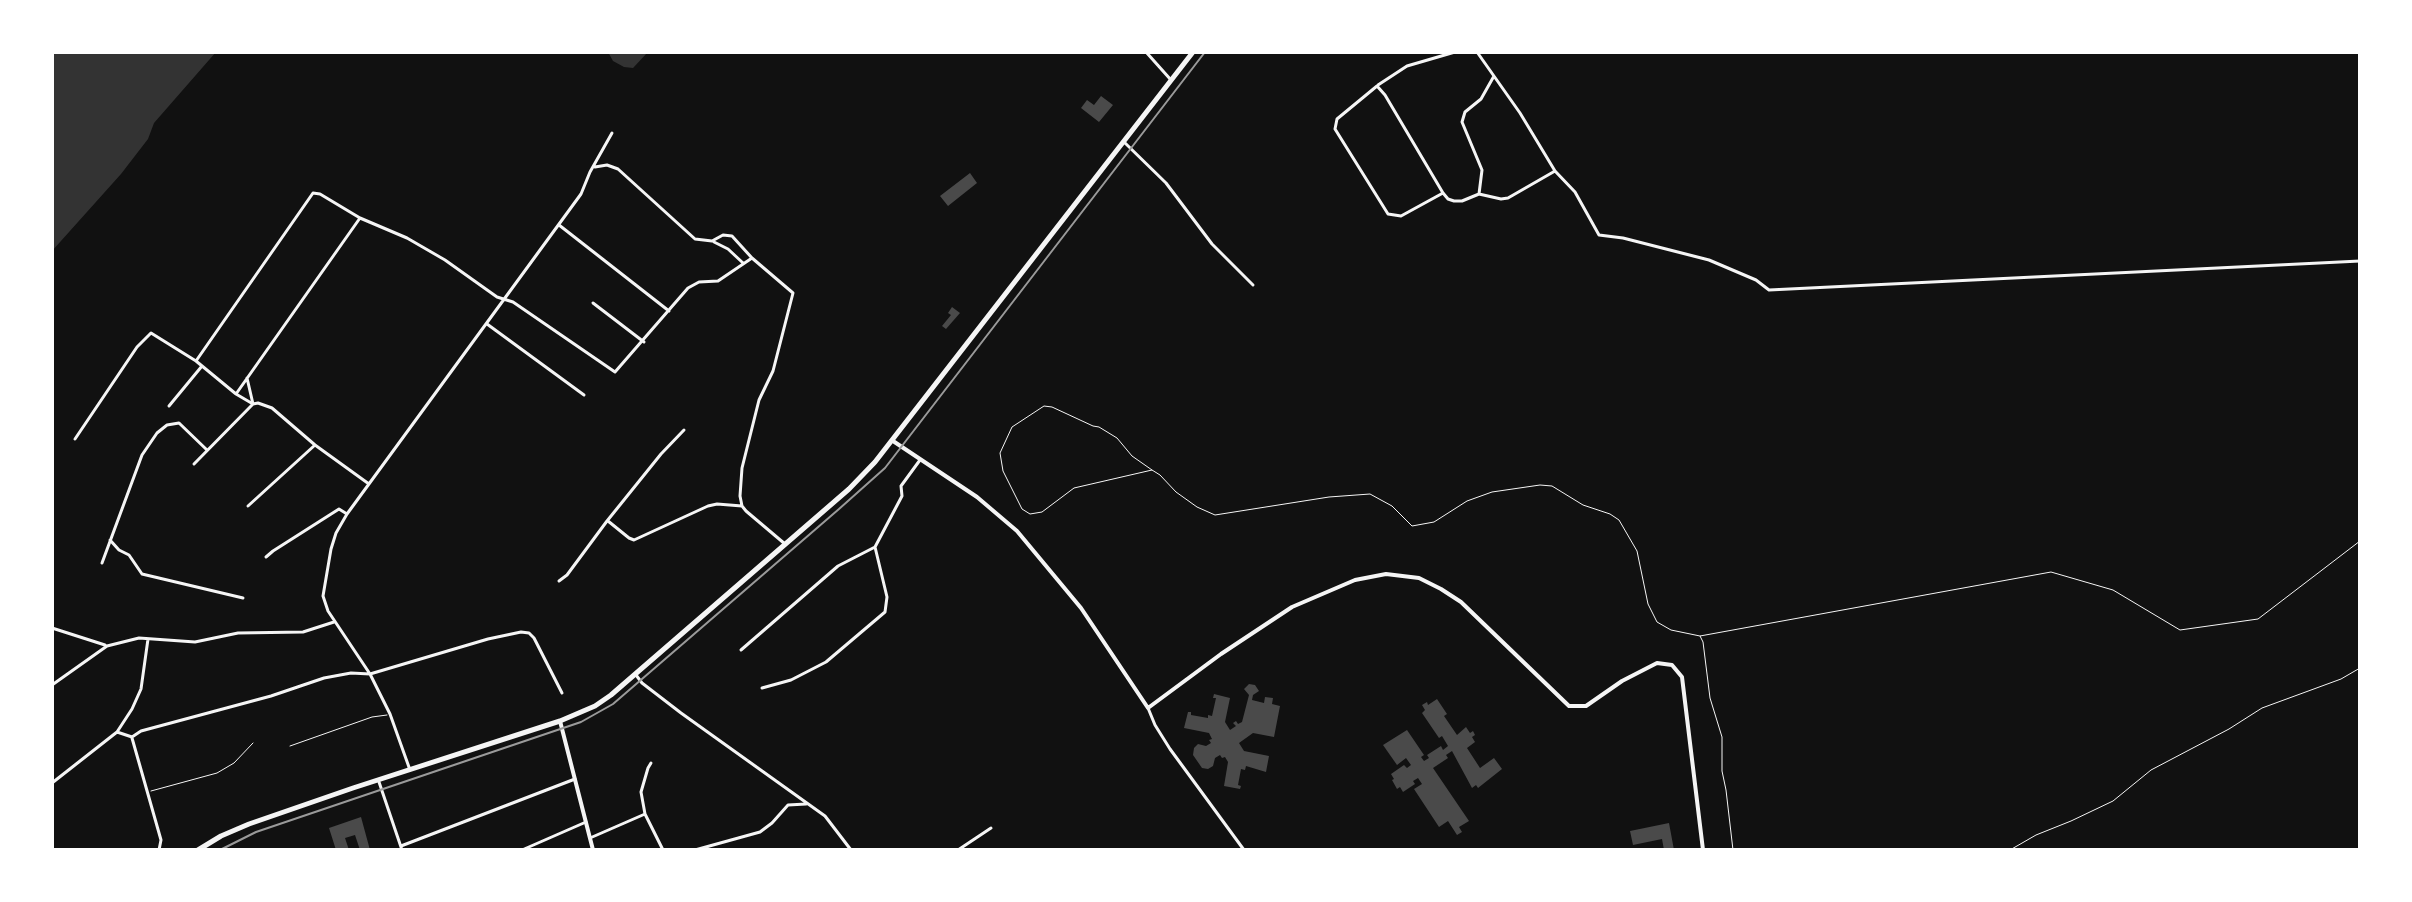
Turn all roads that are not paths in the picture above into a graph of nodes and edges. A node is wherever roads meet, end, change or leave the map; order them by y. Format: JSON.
{"nodes":[{"id":1,"x":1146,"y":52,"type":"edge"},
{"id":2,"x":1193,"y":52,"type":"edge"},
{"id":3,"x":1455,"y":52,"type":"edge"},
{"id":4,"x":1477,"y":52,"type":"edge"},
{"id":5,"x":1494,"y":76,"type":"junction"},
{"id":6,"x":1171,"y":80,"type":"junction"},
{"id":7,"x":1377,"y":86,"type":"junction"},
{"id":8,"x":612,"y":133,"type":"dead end"},
{"id":9,"x":1124,"y":142,"type":"junction"},
{"id":10,"x":593,"y":167,"type":"junction"},
{"id":11,"x":1555,"y":171,"type":"junction"},
{"id":12,"x":1443,"y":193,"type":"junction"},
{"id":13,"x":1479,"y":194,"type":"junction"},
{"id":14,"x":360,"y":218,"type":"junction"},
{"id":15,"x":559,"y":225,"type":"junction"},
{"id":16,"x":712,"y":241,"type":"junction"},
{"id":17,"x":752,"y":258,"type":"junction"},
{"id":18,"x":2360,"y":261,"type":"edge"},
{"id":19,"x":743,"y":263,"type":"junction"},
{"id":20,"x":1253,"y":285,"type":"dead end"},
{"id":21,"x":505,"y":299,"type":"junction"},
{"id":22,"x":593,"y":303,"type":"dead end"},
{"id":23,"x":669,"y":311,"type":"junction"},
{"id":24,"x":487,"y":324,"type":"junction"},
{"id":25,"x":644,"y":342,"type":"junction"},
{"id":26,"x":196,"y":361,"type":"junction"},
{"id":27,"x":202,"y":366,"type":"junction"},
{"id":28,"x":247,"y":378,"type":"junction"},
{"id":29,"x":236,"y":394,"type":"junction"},
{"id":30,"x":584,"y":395,"type":"dead end"},
{"id":31,"x":253,"y":404,"type":"junction"},
{"id":32,"x":169,"y":406,"type":"dead end"},
{"id":33,"x":684,"y":430,"type":"dead end"},
{"id":34,"x":75,"y":439,"type":"dead end"},
{"id":35,"x":893,"y":441,"type":"junction"},
{"id":36,"x":315,"y":445,"type":"junction"},
{"id":37,"x":207,"y":450,"type":"junction"},
{"id":38,"x":920,"y":460,"type":"junction"},
{"id":39,"x":194,"y":464,"type":"dead end"},
{"id":40,"x":369,"y":484,"type":"junction"},
{"id":41,"x":248,"y":506,"type":"dead end"},
{"id":42,"x":742,"y":506,"type":"junction"},
{"id":43,"x":347,"y":514,"type":"junction"},
{"id":44,"x":607,"y":521,"type":"junction"},
{"id":45,"x":110,"y":540,"type":"junction"},
{"id":46,"x":785,"y":544,"type":"junction"},
{"id":47,"x":875,"y":547,"type":"junction"},
{"id":48,"x":266,"y":557,"type":"dead end"},
{"id":49,"x":102,"y":563,"type":"dead end"},
{"id":50,"x":559,"y":581,"type":"dead end"},
{"id":51,"x":243,"y":598,"type":"dead end"},
{"id":52,"x":334,"y":622,"type":"junction"},
{"id":53,"x":52,"y":628,"type":"edge"},
{"id":54,"x":148,"y":639,"type":"junction"},
{"id":55,"x":107,"y":646,"type":"junction"},
{"id":56,"x":741,"y":650,"type":"dead end"},
{"id":57,"x":370,"y":674,"type":"junction"},
{"id":58,"x":636,"y":675,"type":"junction"},
{"id":59,"x":52,"y":685,"type":"edge"},
{"id":60,"x":762,"y":688,"type":"dead end"},
{"id":61,"x":562,"y":693,"type":"dead end"},
{"id":62,"x":1148,"y":708,"type":"junction"},
{"id":63,"x":390,"y":714,"type":"junction"},
{"id":64,"x":560,"y":721,"type":"junction"},
{"id":65,"x":117,"y":732,"type":"junction"},
{"id":66,"x":132,"y":737,"type":"junction"},
{"id":67,"x":253,"y":743,"type":"dead end"},
{"id":68,"x":290,"y":746,"type":"dead end"},
{"id":69,"x":651,"y":763,"type":"dead end"},
{"id":70,"x":410,"y":770,"type":"junction"},
{"id":71,"x":575,"y":779,"type":"junction"},
{"id":72,"x":379,"y":780,"type":"junction"},
{"id":73,"x":52,"y":783,"type":"edge"},
{"id":74,"x":149,"y":792,"type":"junction"},
{"id":75,"x":810,"y":805,"type":"junction"},
{"id":76,"x":645,"y":814,"type":"junction"},
{"id":77,"x":586,"y":822,"type":"junction"},
{"id":78,"x":991,"y":828,"type":"dead end"},
{"id":79,"x":590,"y":838,"type":"junction"},
{"id":80,"x":401,"y":848,"type":"edge"},
{"id":81,"x":159,"y":850,"type":"edge"},
{"id":82,"x":198,"y":850,"type":"edge"},
{"id":83,"x":522,"y":850,"type":"edge"},
{"id":84,"x":593,"y":850,"type":"edge"},
{"id":85,"x":663,"y":850,"type":"edge"},
{"id":86,"x":695,"y":850,"type":"edge"},
{"id":87,"x":851,"y":850,"type":"edge"},
{"id":88,"x":958,"y":850,"type":"edge"},
{"id":89,"x":1244,"y":850,"type":"edge"},
{"id":90,"x":1703,"y":850,"type":"edge"}],
"edges":[{"from":1,"to":6,"type":"street"},
{"from":2,"to":6,"type":"highway"},
{"from":3,"to":7,"type":"street"},
{"from":4,"to":5,"type":"street"},
{"from":5,"to":11,"type":"street"},
{"from":5,"to":13,"type":"street"},
{"from":6,"to":9,"type":"highway"},
{"from":7,"to":12,"type":"street"},
{"from":7,"to":12,"type":"street"},
{"from":8,"to":10,"type":"street"},
{"from":9,"to":20,"type":"street"},
{"from":9,"to":35,"type":"highway"},
{"from":10,"to":15,"type":"street"},
{"from":10,"to":16,"type":"street"},
{"from":11,"to":13,"type":"street"},
{"from":11,"to":18,"type":"street"},
{"from":12,"to":13,"type":"street"},
{"from":14,"to":21,"type":"street"},
{"from":14,"to":26,"type":"street"},
{"from":14,"to":28,"type":"street"},
{"from":15,"to":21,"type":"street"},
{"from":15,"to":23,"type":"street"},
{"from":16,"to":17,"type":"street"},
{"from":16,"to":19,"type":"street"},
{"from":17,"to":19,"type":"street"},
{"from":17,"to":42,"type":"street"},
{"from":19,"to":23,"type":"street"},
{"from":21,"to":24,"type":"street"},
{"from":21,"to":25,"type":"street"},
{"from":22,"to":25,"type":"street"},
{"from":23,"to":25,"type":"street"},
{"from":24,"to":30,"type":"street"},
{"from":24,"to":40,"type":"street"},
{"from":26,"to":27,"type":"street"},
{"from":26,"to":34,"type":"street"},
{"from":27,"to":29,"type":"street"},
{"from":27,"to":32,"type":"street"},
{"from":28,"to":29,"type":"street"},
{"from":28,"to":31,"type":"street"},
{"from":29,"to":31,"type":"street"},
{"from":31,"to":36,"type":"street"},
{"from":31,"to":37,"type":"street"},
{"from":33,"to":44,"type":"street"},
{"from":35,"to":38,"type":"street"},
{"from":35,"to":46,"type":"highway"},
{"from":36,"to":40,"type":"street"},
{"from":36,"to":41,"type":"street"},
{"from":37,"to":39,"type":"street"},
{"from":37,"to":45,"type":"street"},
{"from":38,"to":47,"type":"street"},
{"from":38,"to":62,"type":"street"},
{"from":40,"to":43,"type":"street"},
{"from":42,"to":44,"type":"street"},
{"from":42,"to":46,"type":"street"},
{"from":43,"to":48,"type":"street"},
{"from":43,"to":52,"type":"street"},
{"from":44,"to":50,"type":"street"},
{"from":45,"to":49,"type":"street"},
{"from":45,"to":51,"type":"street"},
{"from":46,"to":58,"type":"highway"},
{"from":47,"to":56,"type":"street"},
{"from":47,"to":60,"type":"street"},
{"from":52,"to":54,"type":"street"},
{"from":52,"to":57,"type":"street"},
{"from":53,"to":55,"type":"street"},
{"from":54,"to":55,"type":"street"},
{"from":54,"to":65,"type":"street"},
{"from":55,"to":59,"type":"street"},
{"from":57,"to":61,"type":"street"},
{"from":57,"to":63,"type":"street"},
{"from":57,"to":66,"type":"street"},
{"from":58,"to":64,"type":"highway"},
{"from":58,"to":75,"type":"street"},
{"from":62,"to":89,"type":"street"},
{"from":62,"to":90,"type":"street"},
{"from":63,"to":68,"type":"lane"},
{"from":63,"to":70,"type":"street"},
{"from":64,"to":70,"type":"highway"},
{"from":64,"to":71,"type":"street"},
{"from":65,"to":66,"type":"street"},
{"from":65,"to":73,"type":"street"},
{"from":66,"to":74,"type":"street"},
{"from":67,"to":74,"type":"lane"},
{"from":69,"to":76,"type":"street"},
{"from":70,"to":72,"type":"highway"},
{"from":71,"to":77,"type":"street"},
{"from":71,"to":80,"type":"street"},
{"from":72,"to":80,"type":"street"},
{"from":72,"to":82,"type":"highway"},
{"from":74,"to":81,"type":"street"},
{"from":75,"to":86,"type":"street"},
{"from":75,"to":87,"type":"street"},
{"from":76,"to":79,"type":"street"},
{"from":76,"to":85,"type":"street"},
{"from":77,"to":79,"type":"street"},
{"from":77,"to":83,"type":"street"},
{"from":78,"to":88,"type":"street"},
{"from":79,"to":84,"type":"street"}]}
